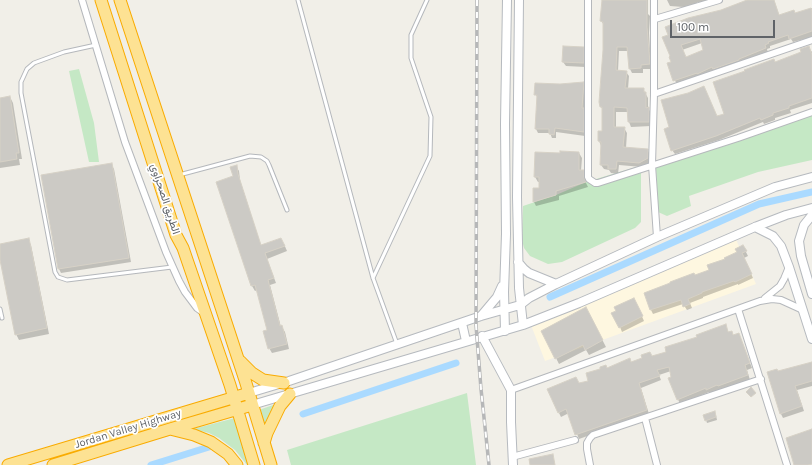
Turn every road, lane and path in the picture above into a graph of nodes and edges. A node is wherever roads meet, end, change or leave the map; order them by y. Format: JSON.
{"nodes":[{"id":1,"x":82,"y":0,"type":"edge"},
{"id":2,"x":101,"y":0,"type":"edge"},
{"id":3,"x":120,"y":0,"type":"edge"},
{"id":4,"x":298,"y":0,"type":"edge"},
{"id":5,"x":427,"y":0,"type":"edge"},
{"id":6,"x":507,"y":0,"type":"edge"},
{"id":7,"x":519,"y":0,"type":"edge"},
{"id":8,"x":588,"y":0,"type":"edge"},
{"id":9,"x":654,"y":0,"type":"edge"},
{"id":10,"x":719,"y":0,"type":"edge"},
{"id":11,"x":655,"y":19,"type":"junction"},
{"id":12,"x":812,"y":40,"type":"edge"},
{"id":13,"x":96,"y":45,"type":"junction"},
{"id":14,"x":654,"y":94,"type":"junction"},
{"id":15,"x":812,"y":112,"type":"edge"},
{"id":16,"x":652,"y":165,"type":"junction"},
{"id":17,"x":178,"y":176,"type":"junction"},
{"id":18,"x":812,"y":177,"type":"edge"},
{"id":19,"x":812,"y":208,"type":"edge"},
{"id":20,"x":287,"y":210,"type":"dead end"},
{"id":21,"x":812,"y":215,"type":"edge"},
{"id":22,"x":755,"y":227,"type":"junction"},
{"id":23,"x":657,"y":237,"type":"junction"},
{"id":24,"x":518,"y":262,"type":"junction"},
{"id":25,"x":172,"y":267,"type":"junction"},
{"id":26,"x":789,"y":267,"type":"junction"},
{"id":27,"x":373,"y":278,"type":"junction"},
{"id":28,"x":505,"y":282,"type":"junction"},
{"id":29,"x":556,"y":284,"type":"junction"},
{"id":30,"x":812,"y":294,"type":"edge"},
{"id":31,"x":760,"y":302,"type":"junction"},
{"id":32,"x":520,"y":305,"type":"junction"},
{"id":33,"x":0,"y":309,"type":"edge"},
{"id":34,"x":504,"y":309,"type":"junction"},
{"id":35,"x":738,"y":309,"type":"junction"},
{"id":36,"x":803,"y":310,"type":"junction"},
{"id":37,"x":206,"y":314,"type":"junction"},
{"id":38,"x":481,"y":316,"type":"junction"},
{"id":39,"x":2,"y":318,"type":"dead end"},
{"id":40,"x":462,"y":322,"type":"junction"},
{"id":41,"x":524,"y":325,"type":"junction"},
{"id":42,"x":505,"y":331,"type":"junction"},
{"id":43,"x":482,"y":336,"type":"junction"},
{"id":44,"x":812,"y":339,"type":"edge"},
{"id":45,"x":466,"y":341,"type":"junction"},
{"id":46,"x":397,"y":344,"type":"junction"},
{"id":47,"x":238,"y":358,"type":"junction"},
{"id":48,"x":227,"y":377,"type":"junction"},
{"id":49,"x":761,"y":379,"type":"junction"},
{"id":50,"x":284,"y":383,"type":"junction"},
{"id":51,"x":512,"y":390,"type":"junction"},
{"id":52,"x":249,"y":393,"type":"junction"},
{"id":53,"x":290,"y":394,"type":"junction"},
{"id":54,"x":234,"y":398,"type":"junction"},
{"id":55,"x":252,"y":405,"type":"junction"},
{"id":56,"x":208,"y":406,"type":"junction"},
{"id":57,"x":237,"y":410,"type":"junction"},
{"id":58,"x":645,"y":418,"type":"junction"},
{"id":59,"x":170,"y":429,"type":"junction"},
{"id":60,"x":575,"y":440,"type":"dead end"},
{"id":61,"x":264,"y":444,"type":"junction"},
{"id":62,"x":513,"y":461,"type":"edge"},
{"id":63,"x":8,"y":465,"type":"edge"},
{"id":64,"x":53,"y":465,"type":"edge"},
{"id":65,"x":237,"y":465,"type":"edge"},
{"id":66,"x":254,"y":465,"type":"edge"},
{"id":67,"x":271,"y":465,"type":"edge"},
{"id":68,"x":590,"y":465,"type":"edge"},
{"id":69,"x":657,"y":465,"type":"edge"},
{"id":70,"x":787,"y":465,"type":"edge"}],
"edges":[{"from":1,"to":13,"type":"street"},
{"from":2,"to":37,"type":"highway","name":"الطريق الصحراوي"},
{"from":3,"to":17,"type":"highway","name":"الطريق الصحراوي"},
{"from":4,"to":27,"type":"lane"},
{"from":5,"to":27,"type":"lane"},
{"from":6,"to":28,"type":"street"},
{"from":7,"to":24,"type":"street"},
{"from":8,"to":16,"type":"street"},
{"from":9,"to":11,"type":"street"},
{"from":10,"to":11,"type":"street"},
{"from":11,"to":14,"type":"street"},
{"from":12,"to":14,"type":"street"},
{"from":13,"to":25,"type":"street"},
{"from":13,"to":25,"type":"lane"},
{"from":14,"to":16,"type":"street"},
{"from":15,"to":16,"type":"street"},
{"from":16,"to":23,"type":"street"},
{"from":17,"to":20,"type":"lane"},
{"from":17,"to":47,"type":"highway","name":"الطريق الصحراوي"},
{"from":18,"to":23,"type":"street"},
{"from":19,"to":22,"type":"street"},
{"from":21,"to":30,"type":"street"},
{"from":22,"to":26,"type":"street"},
{"from":22,"to":41,"type":"street"},
{"from":23,"to":29,"type":"street"},
{"from":24,"to":29,"type":"street"},
{"from":24,"to":32,"type":"street"},
{"from":25,"to":37,"type":"street"},
{"from":26,"to":31,"type":"street"},
{"from":26,"to":36,"type":"street"},
{"from":27,"to":46,"type":"lane"},
{"from":28,"to":34,"type":"street"},
{"from":28,"to":38,"type":"street"},
{"from":29,"to":32,"type":"street"},
{"from":31,"to":35,"type":"street"},
{"from":31,"to":36,"type":"street"},
{"from":32,"to":34,"type":"street"},
{"from":32,"to":41,"type":"street"},
{"from":33,"to":39,"type":"lane"},
{"from":34,"to":38,"type":"street"},
{"from":34,"to":42,"type":"street"},
{"from":35,"to":49,"type":"street"},
{"from":35,"to":51,"type":"street"},
{"from":36,"to":44,"type":"street"},
{"from":37,"to":48,"type":"highway","name":"الطريق الصحراوي"},
{"from":38,"to":40,"type":"street"},
{"from":40,"to":45,"type":"street"},
{"from":40,"to":46,"type":"street"},
{"from":41,"to":42,"type":"street"},
{"from":42,"to":43,"type":"street"},
{"from":43,"to":45,"type":"street"},
{"from":43,"to":51,"type":"street"},
{"from":45,"to":53,"type":"street"},
{"from":46,"to":50,"type":"street"},
{"from":47,"to":50,"type":"highway"},
{"from":47,"to":52,"type":"highway","name":"الطريق الصحراوي"},
{"from":48,"to":54,"type":"highway","name":"الطريق الصحراوي"},
{"from":48,"to":56,"type":"highway"},
{"from":49,"to":58,"type":"street"},
{"from":49,"to":70,"type":"street"},
{"from":50,"to":52,"type":"street"},
{"from":51,"to":62,"type":"street"},
{"from":52,"to":54,"type":"highway","name":"Jordan Valley Highway"},
{"from":52,"to":55,"type":"highway","name":"الطريق الصحراوي"},
{"from":53,"to":55,"type":"street"},
{"from":53,"to":61,"type":"highway"},
{"from":54,"to":56,"type":"highway","name":"Jordan Valley Highway"},
{"from":54,"to":57,"type":"highway","name":"الطريق الصحراوي"},
{"from":55,"to":57,"type":"highway","name":"Jordan Valley Highway"},
{"from":55,"to":61,"type":"highway","name":"الطريق الصحراوي"},
{"from":56,"to":63,"type":"highway","name":"Jordan Valley Highway"},
{"from":57,"to":59,"type":"highway","name":"Jordan Valley Highway"},
{"from":57,"to":66,"type":"highway","name":"الطريق الصحراوي"},
{"from":58,"to":68,"type":"street"},
{"from":58,"to":69,"type":"street"},
{"from":59,"to":64,"type":"highway","name":"Jordan Valley Highway"},
{"from":59,"to":65,"type":"highway"},
{"from":60,"to":62,"type":"street"},
{"from":61,"to":67,"type":"highway","name":"الطريق الصحراوي"}]}
